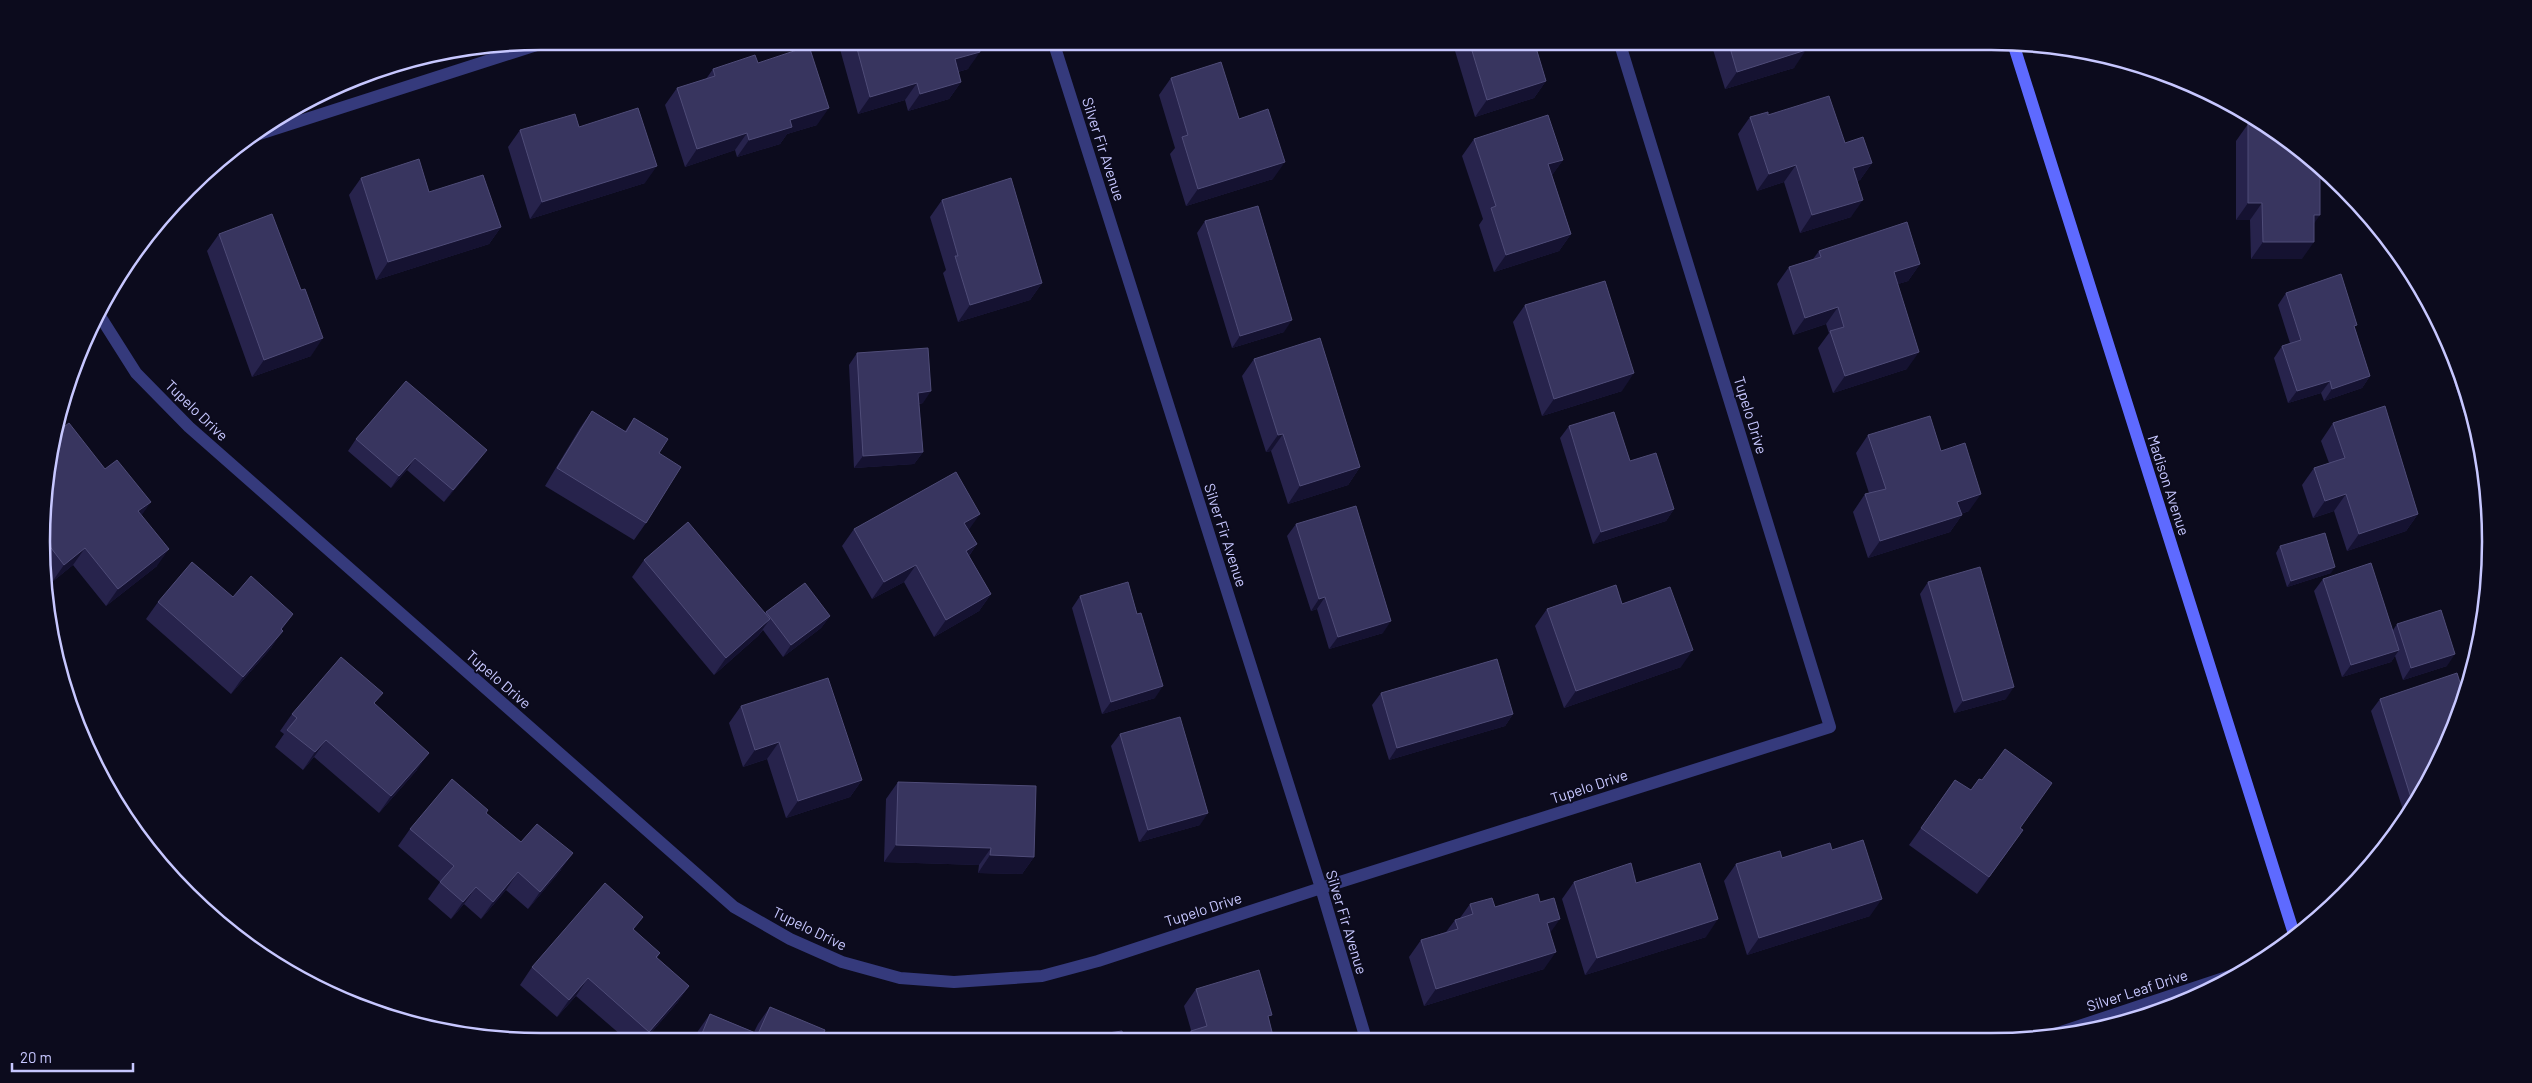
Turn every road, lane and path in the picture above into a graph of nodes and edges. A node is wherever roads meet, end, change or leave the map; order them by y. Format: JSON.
{"nodes":[{"id":1,"x":1056,"y":50,"type":"edge"},
{"id":2,"x":1622,"y":50,"type":"edge"},
{"id":3,"x":519,"y":51,"type":"edge"},
{"id":4,"x":2015,"y":51,"type":"edge"},
{"id":5,"x":274,"y":129,"type":"edge"},
{"id":6,"x":103,"y":321,"type":"edge"},
{"id":7,"x":1321,"y":888,"type":"junction"},
{"id":8,"x":2292,"y":929,"type":"edge"},
{"id":9,"x":2198,"y":987,"type":"edge"},
{"id":10,"x":2092,"y":1022,"type":"edge"},
{"id":11,"x":1364,"y":1033,"type":"edge"}],
"edges":[{"from":1,"to":7,"type":"street","name":"Silver Fir Avenue"},
{"from":2,"to":7,"type":"street","name":"Tupelo Drive"},
{"from":3,"to":5,"type":"street"},
{"from":4,"to":8,"type":"main road","name":"Madison Avenue"},
{"from":6,"to":7,"type":"street","name":"Tupelo Drive"},
{"from":7,"to":11,"type":"street","name":"Silver Fir Avenue"},
{"from":9,"to":10,"type":"street","name":"Silver Leaf Drive"}]}
